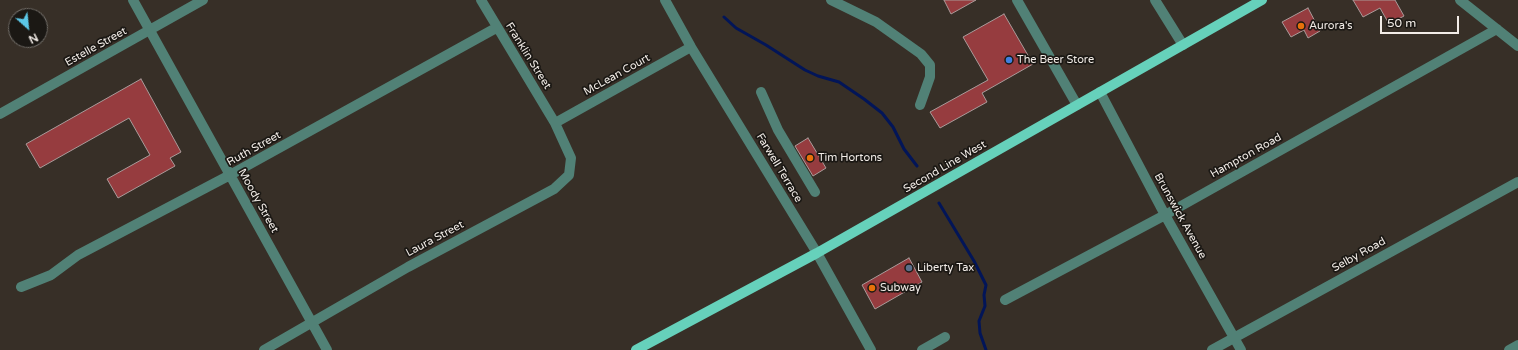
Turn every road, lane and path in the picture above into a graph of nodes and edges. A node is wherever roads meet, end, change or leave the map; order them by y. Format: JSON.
{"nodes":[{"id":1,"x":133,"y":0,"type":"edge"},
{"id":2,"x":203,"y":0,"type":"edge"},
{"id":3,"x":481,"y":0,"type":"edge"},
{"id":4,"x":665,"y":0,"type":"edge"},
{"id":5,"x":831,"y":0,"type":"edge"},
{"id":6,"x":1017,"y":0,"type":"edge"},
{"id":7,"x":1155,"y":0,"type":"edge"},
{"id":8,"x":1262,"y":0,"type":"edge"},
{"id":9,"x":1467,"y":2,"type":"edge"},
{"id":10,"x":496,"y":28,"type":"junction"},
{"id":11,"x":1497,"y":28,"type":"junction"},
{"id":12,"x":150,"y":30,"type":"junction"},
{"id":13,"x":1183,"y":45,"type":"junction"},
{"id":14,"x":1518,"y":46,"type":"edge"},
{"id":15,"x":691,"y":47,"type":"junction"},
{"id":16,"x":761,"y":92,"type":"dead end"},
{"id":17,"x":1100,"y":92,"type":"junction"},
{"id":18,"x":920,"y":105,"type":"dead end"},
{"id":19,"x":1077,"y":105,"type":"junction"},
{"id":20,"x":0,"y":114,"type":"edge"},
{"id":21,"x":555,"y":123,"type":"junction"},
{"id":22,"x":230,"y":175,"type":"junction"},
{"id":23,"x":1518,"y":182,"type":"edge"},
{"id":24,"x":815,"y":192,"type":"dead end"},
{"id":25,"x":1165,"y":215,"type":"junction"},
{"id":26,"x":817,"y":253,"type":"junction"},
{"id":27,"x":21,"y":287,"type":"dead end"},
{"id":28,"x":1005,"y":300,"type":"dead end"},
{"id":29,"x":312,"y":323,"type":"junction"},
{"id":30,"x":945,"y":337,"type":"dead end"},
{"id":31,"x":1234,"y":337,"type":"junction"},
{"id":32,"x":1518,"y":345,"type":"edge"},
{"id":33,"x":264,"y":350,"type":"edge"},
{"id":34,"x":327,"y":350,"type":"edge"},
{"id":35,"x":636,"y":350,"type":"edge"},
{"id":36,"x":871,"y":350,"type":"edge"},
{"id":37,"x":922,"y":350,"type":"edge"},
{"id":38,"x":1212,"y":350,"type":"edge"},
{"id":39,"x":1241,"y":350,"type":"edge"},
{"id":40,"x":1509,"y":350,"type":"edge"}],
"edges":[{"from":1,"to":12,"type":"street","name":"Moody Street"},
{"from":2,"to":12,"type":"street","name":"Estelle Street"},
{"from":3,"to":10,"type":"street","name":"Franklin Street"},
{"from":4,"to":15,"type":"street","name":"Farwell Terrace"},
{"from":5,"to":18,"type":"street"},
{"from":6,"to":19,"type":"street"},
{"from":7,"to":13,"type":"street"},
{"from":8,"to":13,"type":"main road","name":"Second Line West"},
{"from":9,"to":11,"type":"street"},
{"from":10,"to":21,"type":"street","name":"Franklin Street"},
{"from":10,"to":22,"type":"street","name":"Ruth Street"},
{"from":11,"to":14,"type":"street"},
{"from":11,"to":25,"type":"street","name":"Hampton Road"},
{"from":12,"to":20,"type":"street","name":"Estelle Street"},
{"from":12,"to":22,"type":"street","name":"Moody Street"},
{"from":13,"to":17,"type":"main road","name":"Second Line West"},
{"from":15,"to":21,"type":"street","name":"McLean Court"},
{"from":15,"to":26,"type":"street","name":"Farwell Terrace"},
{"from":16,"to":24,"type":"street"},
{"from":17,"to":19,"type":"main road","name":"Second Line West"},
{"from":17,"to":25,"type":"street","name":"Brunswick Avenue"},
{"from":19,"to":26,"type":"main road","name":"Second Line West"},
{"from":21,"to":29,"type":"street","name":"Laura Street"},
{"from":22,"to":27,"type":"street","name":"Ruth Street"},
{"from":22,"to":29,"type":"street","name":"Moody Street"},
{"from":23,"to":31,"type":"street","name":"Selby Road"},
{"from":25,"to":28,"type":"street","name":"Hampton Road"},
{"from":25,"to":31,"type":"street","name":"Brunswick Avenue"},
{"from":26,"to":35,"type":"main road","name":"Second Line West"},
{"from":26,"to":36,"type":"street","name":"Farwell Terrace"},
{"from":29,"to":33,"type":"street","name":"Laura Street"},
{"from":29,"to":34,"type":"street","name":"Moody Street"},
{"from":30,"to":37,"type":"street"},
{"from":31,"to":38,"type":"street","name":"Selby Road"},
{"from":31,"to":39,"type":"street","name":"Brunswick Avenue"},
{"from":32,"to":40,"type":"street"}]}
